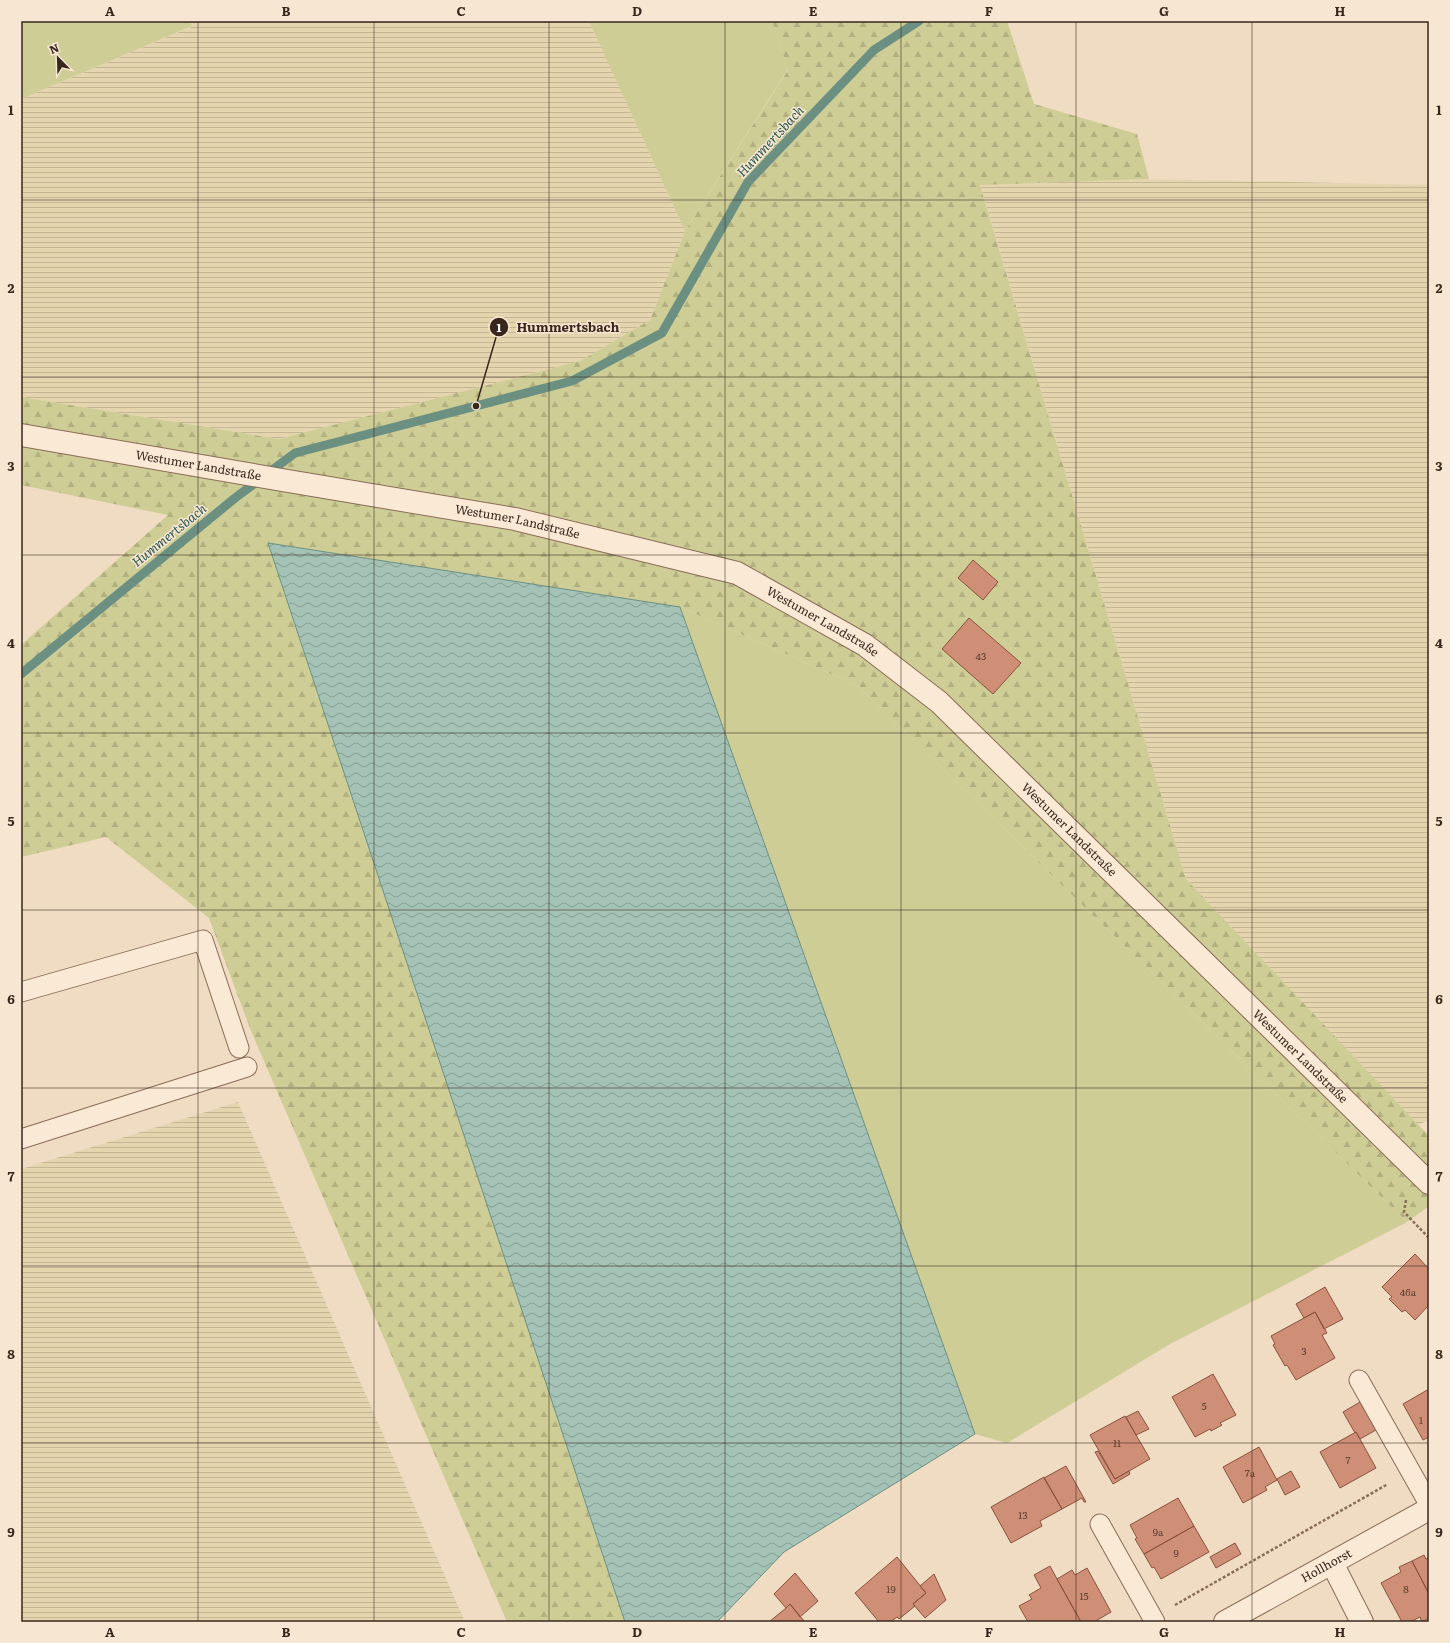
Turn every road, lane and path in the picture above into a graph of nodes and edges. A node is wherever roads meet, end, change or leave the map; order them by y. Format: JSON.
{"nodes":[{"id":1,"x":21,"y":435,"type":"edge"},
{"id":2,"x":21,"y":992,"type":"edge"},
{"id":3,"x":239,"y":1048,"type":"dead end"},
{"id":4,"x":247,"y":1067,"type":"dead end"},
{"id":5,"x":21,"y":1139,"type":"edge"},
{"id":6,"x":1429,"y":1183,"type":"edge"},
{"id":7,"x":1359,"y":1380,"type":"dead end"},
{"id":8,"x":1411,"y":1472,"type":"junction"},
{"id":9,"x":1429,"y":1504,"type":"edge"},
{"id":10,"x":1429,"y":1509,"type":"edge"},
{"id":11,"x":1100,"y":1524,"type":"dead end"},
{"id":12,"x":1332,"y":1564,"type":"junction"},
{"id":13,"x":1154,"y":1620,"type":"edge"},
{"id":14,"x":1225,"y":1622,"type":"edge"},
{"id":15,"x":1362,"y":1622,"type":"edge"}],
"edges":[{"from":1,"to":6,"type":"street","name":"Westumer Landstraße"},
{"from":2,"to":3,"type":"lane"},
{"from":4,"to":5,"type":"lane"},
{"from":7,"to":8,"type":"lane"},
{"from":8,"to":9,"type":"lane"},
{"from":8,"to":13,"type":"path"},
{"from":10,"to":12,"type":"street","name":"Hollhorst"},
{"from":11,"to":13,"type":"lane"},
{"from":12,"to":14,"type":"street","name":"Hollhorst"},
{"from":12,"to":15,"type":"street"}]}
